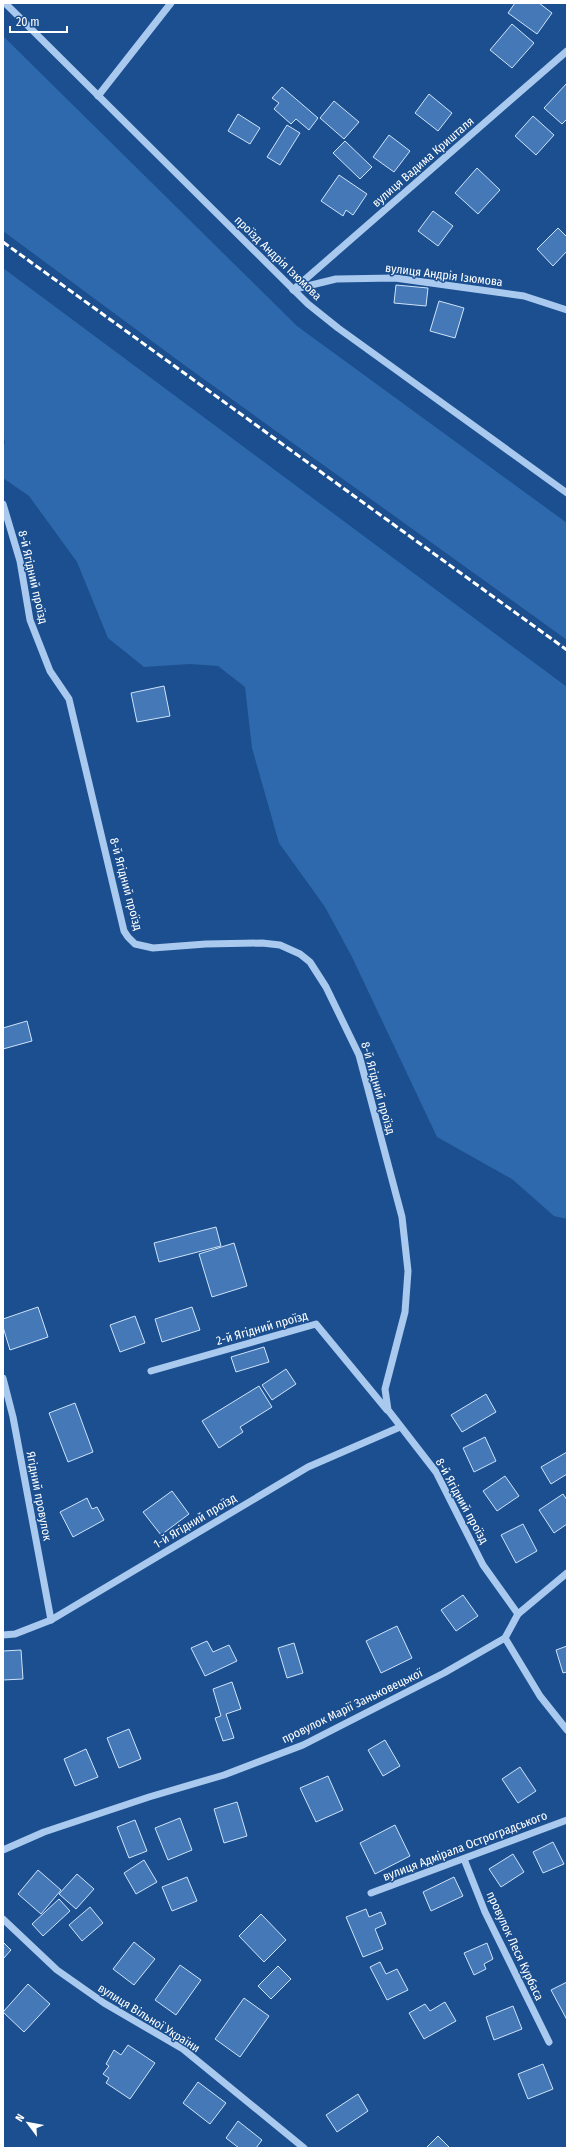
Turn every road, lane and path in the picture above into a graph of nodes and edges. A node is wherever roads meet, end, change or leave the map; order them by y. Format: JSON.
{"nodes":[{"id":1,"x":5,"y":3,"type":"edge"},
{"id":2,"x":171,"y":3,"type":"edge"},
{"id":3,"x":567,"y":51,"type":"edge"},
{"id":4,"x":98,"y":96,"type":"junction"},
{"id":5,"x":293,"y":290,"type":"junction"},
{"id":6,"x":567,"y":310,"type":"edge"},
{"id":7,"x":567,"y":494,"type":"edge"},
{"id":8,"x":3,"y":504,"type":"edge"},
{"id":9,"x":152,"y":1371,"type":"dead end"},
{"id":10,"x":3,"y":1378,"type":"edge"},
{"id":11,"x":388,"y":1410,"type":"junction"},
{"id":12,"x":400,"y":1427,"type":"junction"},
{"id":13,"x":567,"y":1573,"type":"edge"},
{"id":14,"x":518,"y":1614,"type":"junction"},
{"id":15,"x":51,"y":1620,"type":"junction"},
{"id":16,"x":3,"y":1636,"type":"edge"},
{"id":17,"x":505,"y":1638,"type":"junction"},
{"id":18,"x":567,"y":1730,"type":"edge"},
{"id":19,"x":567,"y":1820,"type":"edge"},
{"id":20,"x":3,"y":1850,"type":"edge"},
{"id":21,"x":464,"y":1858,"type":"junction"},
{"id":22,"x":371,"y":1893,"type":"dead end"},
{"id":23,"x":3,"y":1919,"type":"edge"},
{"id":24,"x":549,"y":2042,"type":"dead end"},
{"id":25,"x":304,"y":2148,"type":"edge"}],
"edges":[{"from":1,"to":4,"type":"street","name":"проїзд Андрія Ізюмова"},
{"from":2,"to":4,"type":"street"},
{"from":3,"to":5,"type":"street","name":"вулиця Вадима Кришталя"},
{"from":4,"to":5,"type":"street","name":"проїзд Андрія Ізюмова"},
{"from":5,"to":6,"type":"street","name":"вулиця Андрія Ізюмова"},
{"from":5,"to":7,"type":"street","name":"проїзд Андрія Ізюмова"},
{"from":8,"to":11,"type":"street","name":"8-й Ягідний проїзд"},
{"from":9,"to":11,"type":"street","name":"2-й Ягідний проїзд"},
{"from":10,"to":15,"type":"street","name":"Ягідний провулок"},
{"from":11,"to":12,"type":"street","name":"8-й Ягідний проїзд"},
{"from":12,"to":14,"type":"street","name":"8-й Ягідний проїзд"},
{"from":12,"to":15,"type":"street","name":"1-й Ягідний проїзд"},
{"from":13,"to":14,"type":"street"},
{"from":14,"to":17,"type":"street"},
{"from":15,"to":16,"type":"street","name":"1-й Ягідний проїзд"},
{"from":17,"to":18,"type":"street"},
{"from":17,"to":20,"type":"street","name":"провулок Марії Заньковецької"},
{"from":19,"to":21,"type":"street","name":"вулиця Адмірала Остроградського"},
{"from":21,"to":22,"type":"street","name":"вулиця Адмірала Остроградського"},
{"from":21,"to":24,"type":"street","name":"провулок Леся Курбаса"},
{"from":23,"to":25,"type":"street","name":"вулиця Вільної України"}]}
